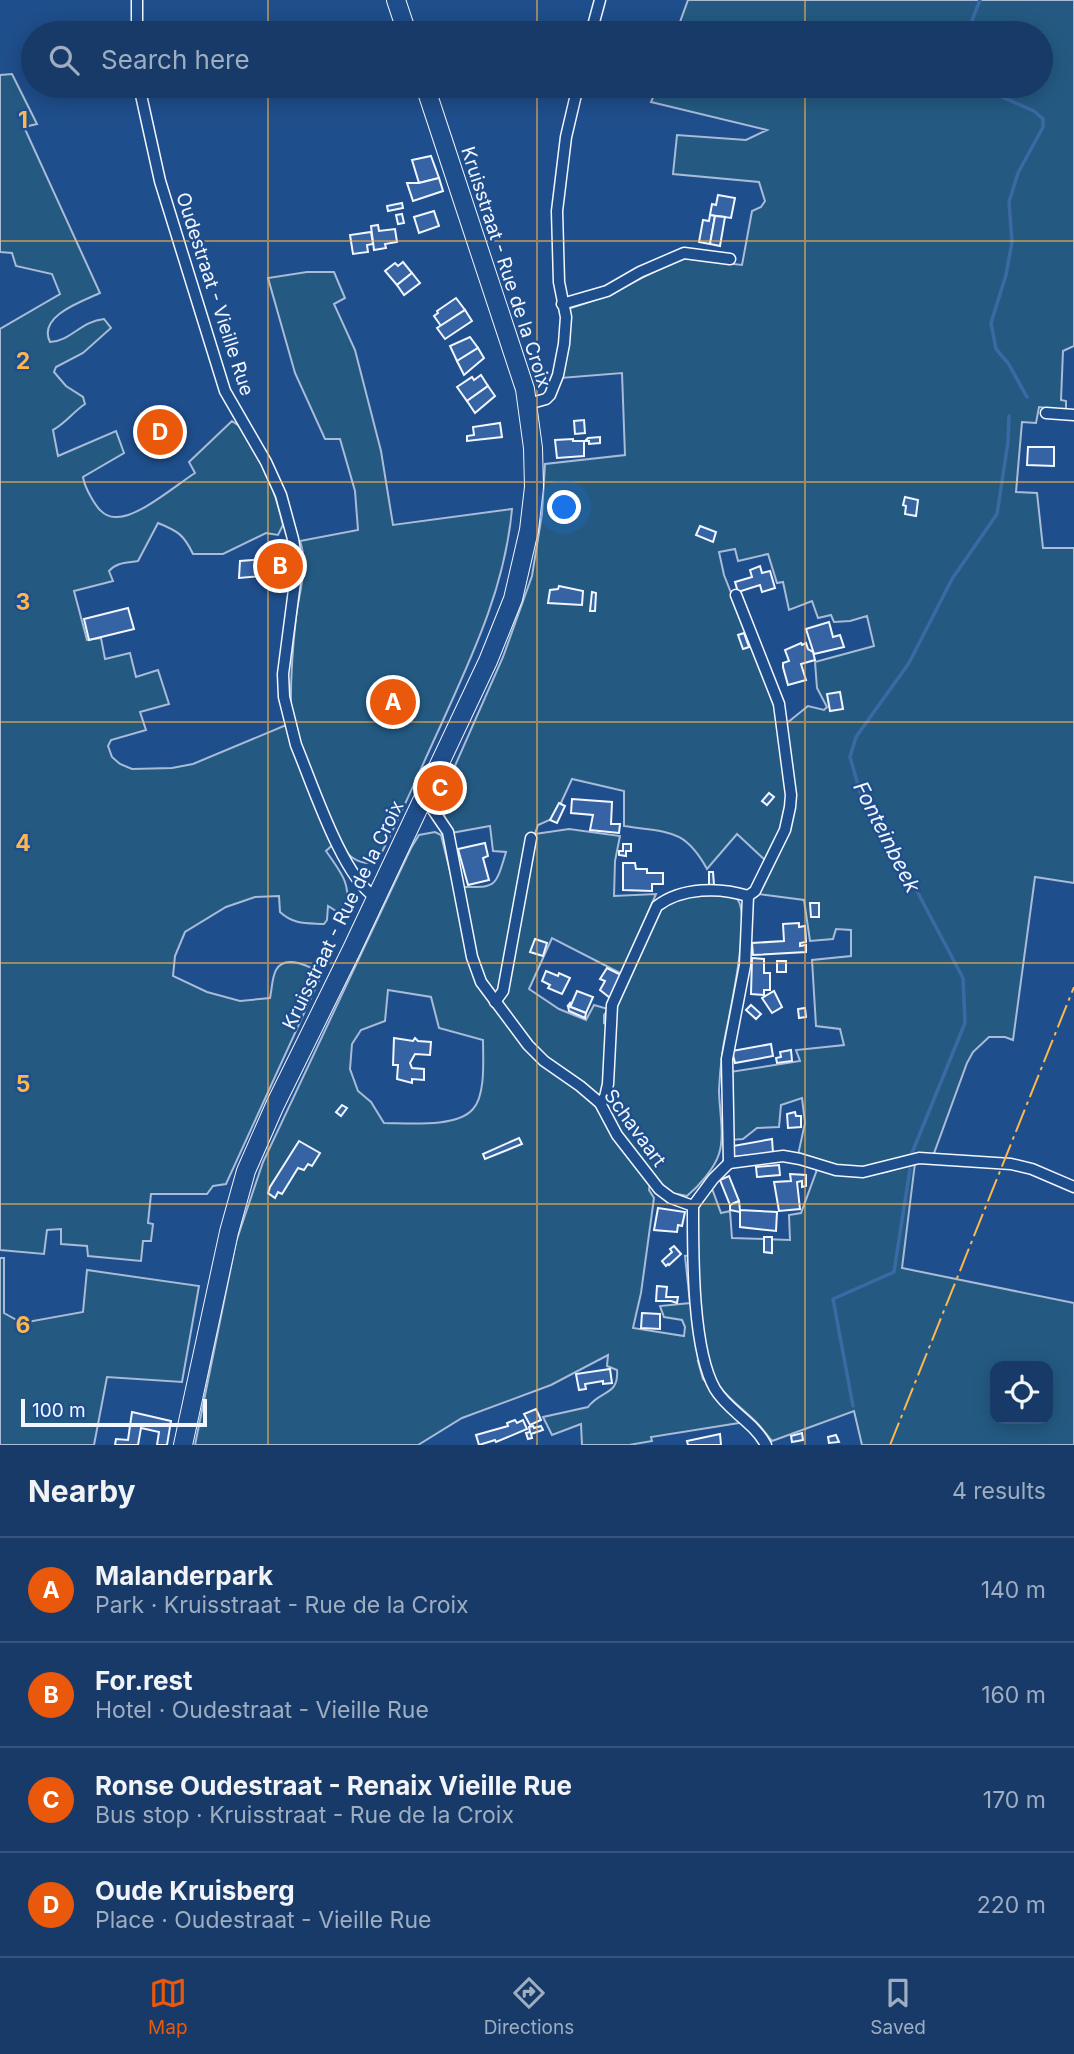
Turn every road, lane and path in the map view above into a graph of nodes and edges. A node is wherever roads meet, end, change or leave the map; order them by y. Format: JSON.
{"nodes":[{"id":1,"x":137,"y":0,"type":"edge"},
{"id":2,"x":396,"y":0,"type":"edge"},
{"id":3,"x":600,"y":0,"type":"edge"},
{"id":4,"x":137,"y":21,"type":"edge"},
{"id":5,"x":403,"y":21,"type":"edge"},
{"id":6,"x":595,"y":21,"type":"edge"},
{"id":7,"x":142,"y":98,"type":"edge"},
{"id":8,"x":429,"y":98,"type":"edge"},
{"id":9,"x":575,"y":98,"type":"edge"},
{"id":10,"x":730,"y":259,"type":"dead end"},
{"id":11,"x":562,"y":304,"type":"junction"},
{"id":12,"x":528,"y":404,"type":"junction"},
{"id":13,"x":1046,"y":413,"type":"dead end"},
{"id":14,"x":1074,"y":415,"type":"edge"},
{"id":15,"x":736,"y":595,"type":"dead end"},
{"id":16,"x":422,"y":800,"type":"junction"},
{"id":17,"x":531,"y":838,"type":"dead end"},
{"id":18,"x":748,"y":896,"type":"junction"},
{"id":19,"x":375,"y":897,"type":"junction"},
{"id":20,"x":495,"y":1002,"type":"junction"},
{"id":21,"x":600,"y":1103,"type":"junction"},
{"id":22,"x":729,"y":1163,"type":"junction"},
{"id":23,"x":1074,"y":1187,"type":"edge"},
{"id":24,"x":693,"y":1206,"type":"junction"},
{"id":25,"x":183,"y":1445,"type":"edge"},
{"id":26,"x":766,"y":1445,"type":"edge"}],
"edges":[{"from":1,"to":4,"type":"street"},
{"from":2,"to":5,"type":"main road"},
{"from":3,"to":6,"type":"street"},
{"from":7,"to":19,"type":"street","name":"Oudestraat - Vieille Rue"},
{"from":8,"to":12,"type":"main road","name":"Kruisstraat - Rue de la Croix"},
{"from":9,"to":11,"type":"street"},
{"from":10,"to":11,"type":"street"},
{"from":11,"to":12,"type":"street"},
{"from":12,"to":16,"type":"main road","name":"Kruisstraat - Rue de la Croix"},
{"from":13,"to":14,"type":"street"},
{"from":15,"to":18,"type":"street"},
{"from":16,"to":19,"type":"main road","name":"Kruisstraat - Rue de la Croix"},
{"from":16,"to":20,"type":"street","name":"Schavaart"},
{"from":17,"to":20,"type":"street"},
{"from":18,"to":21,"type":"street"},
{"from":18,"to":22,"type":"street"},
{"from":19,"to":25,"type":"main road","name":"Kruisstraat - Rue de la Croix"},
{"from":20,"to":21,"type":"street","name":"Schavaart"},
{"from":21,"to":24,"type":"street","name":"Schavaart"},
{"from":22,"to":23,"type":"street"},
{"from":22,"to":24,"type":"street"},
{"from":24,"to":26,"type":"street"}]}
